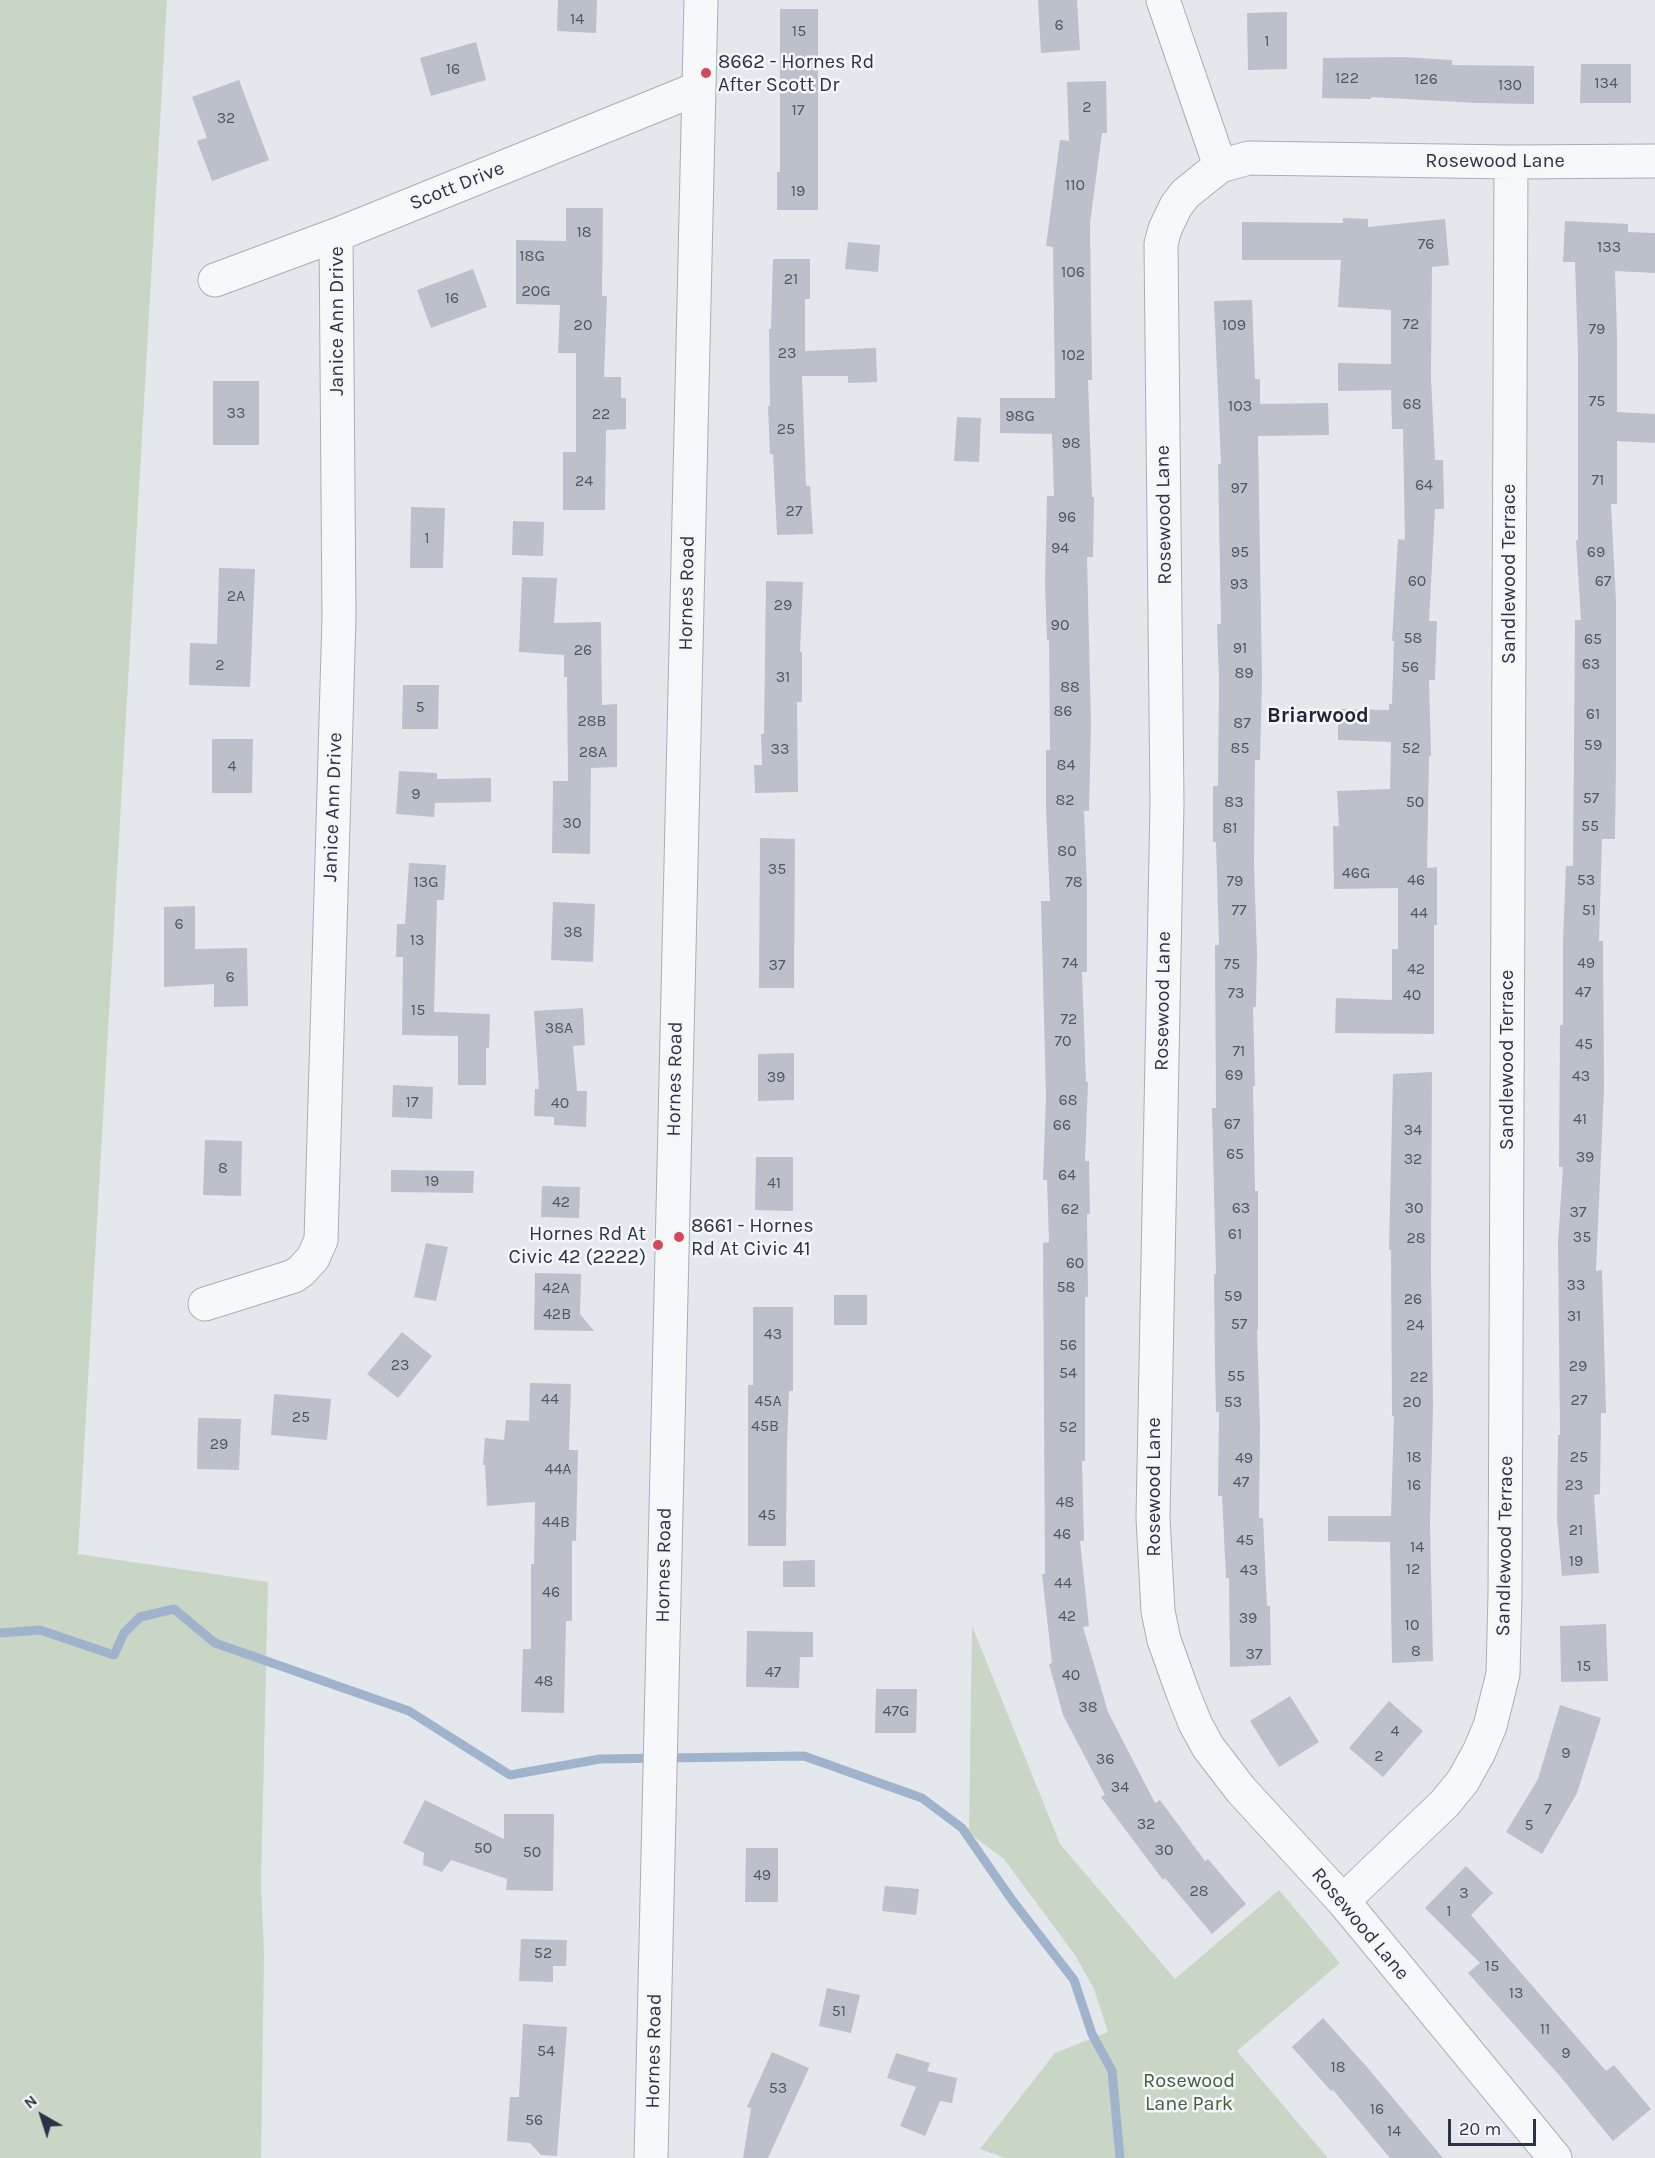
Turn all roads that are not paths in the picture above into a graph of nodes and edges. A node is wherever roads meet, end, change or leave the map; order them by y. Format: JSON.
{"nodes":[{"id":1,"x":701,"y":0,"type":"edge"},
{"id":2,"x":1163,"y":0,"type":"edge"},
{"id":3,"x":699,"y":88,"type":"junction"},
{"id":4,"x":1655,"y":161,"type":"edge"},
{"id":5,"x":1510,"y":162,"type":"junction"},
{"id":6,"x":1220,"y":166,"type":"junction"},
{"id":7,"x":336,"y":235,"type":"junction"},
{"id":8,"x":214,"y":280,"type":"dead end"},
{"id":9,"x":205,"y":1304,"type":"dead end"},
{"id":10,"x":1343,"y":1901,"type":"junction"},
{"id":11,"x":651,"y":2158,"type":"edge"},
{"id":12,"x":1555,"y":2158,"type":"edge"}],
"edges":[{"from":1,"to":3,"type":"street","name":"Hornes Road"},
{"from":2,"to":6,"type":"street"},
{"from":3,"to":7,"type":"street","name":"Scott Drive"},
{"from":3,"to":11,"type":"street","name":"Hornes Road"},
{"from":4,"to":5,"type":"street","name":"Rosewood Lane"},
{"from":5,"to":6,"type":"street","name":"Rosewood Lane"},
{"from":5,"to":10,"type":"street","name":"Sandlewood Terrace"},
{"from":6,"to":10,"type":"street","name":"Rosewood Lane"},
{"from":7,"to":8,"type":"street","name":"Scott Drive"},
{"from":7,"to":9,"type":"street","name":"Janice Ann Drive"},
{"from":10,"to":12,"type":"street","name":"Rosewood Lane"}]}
